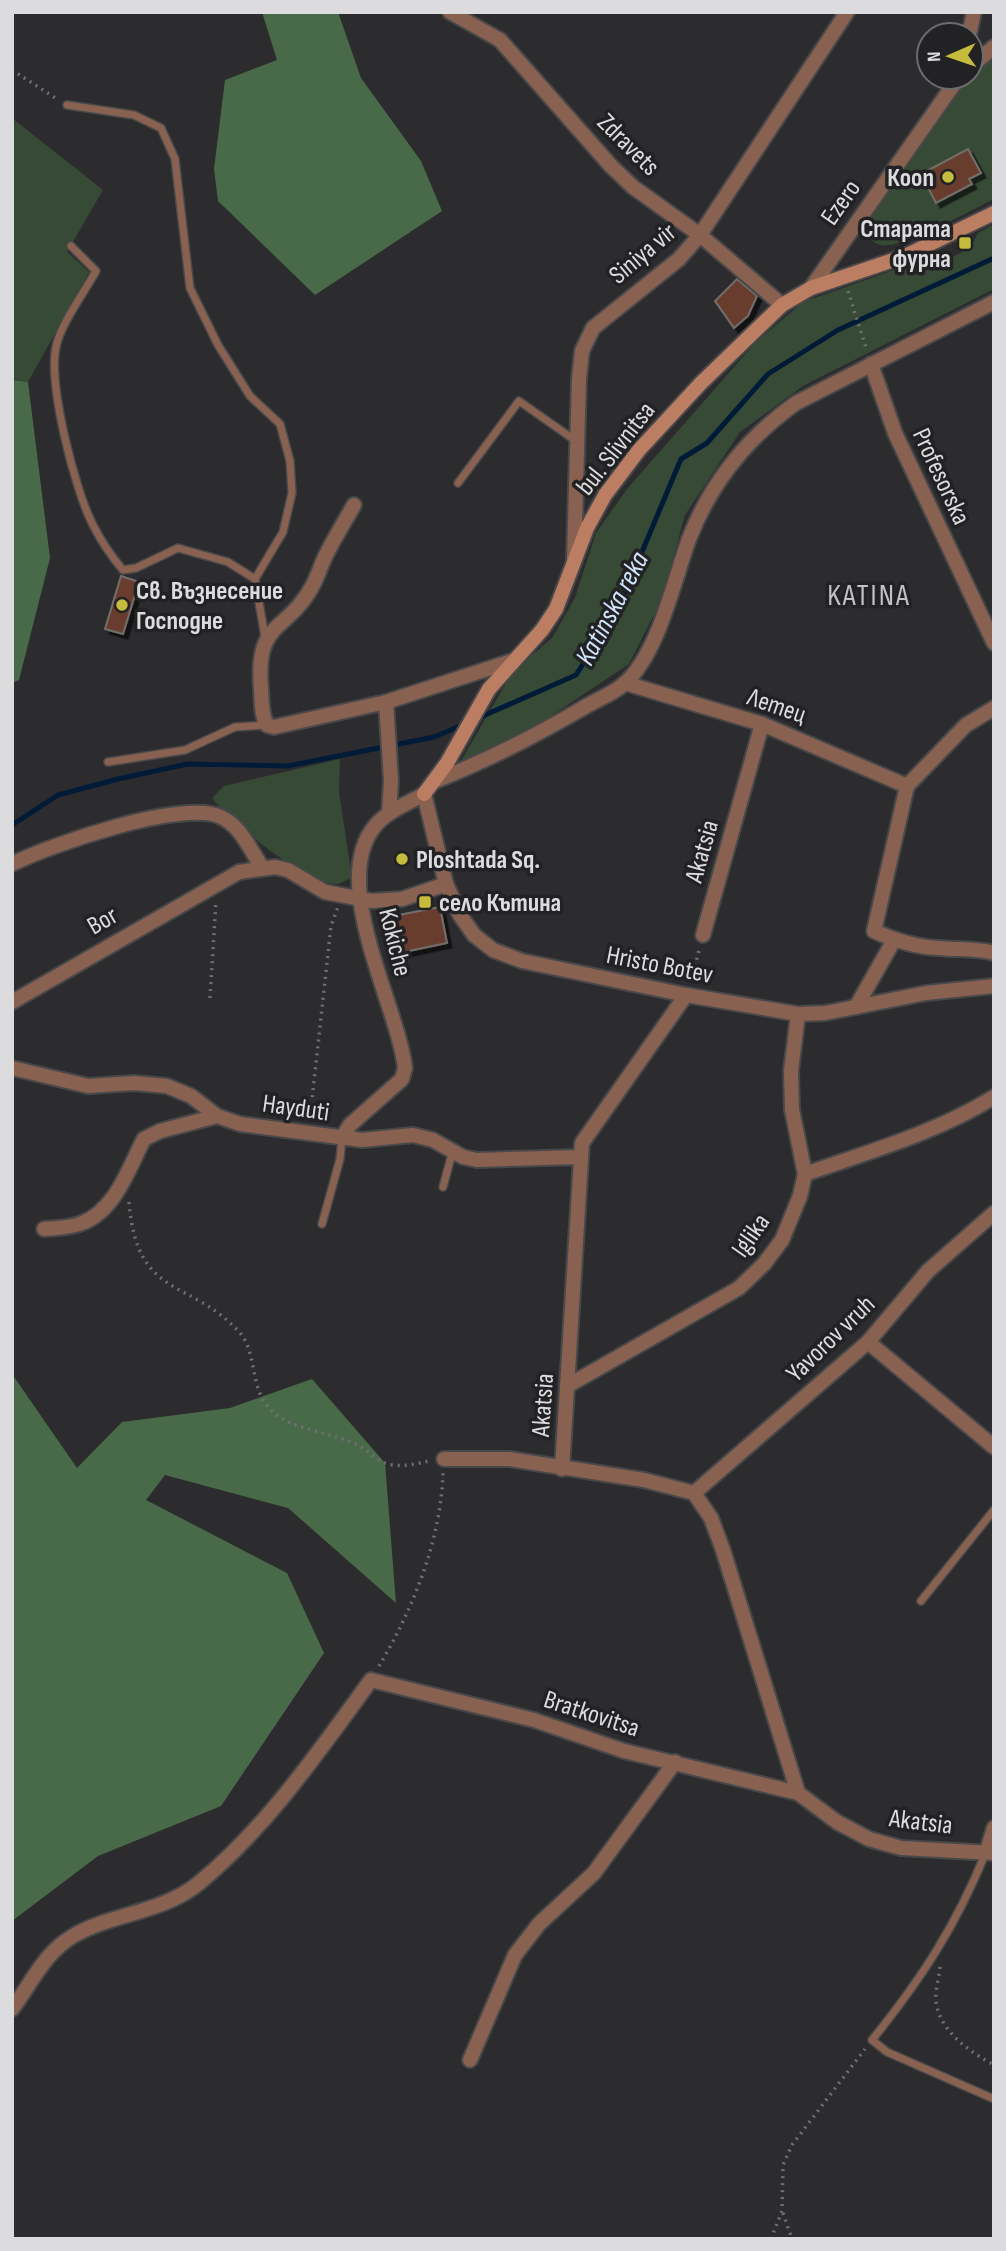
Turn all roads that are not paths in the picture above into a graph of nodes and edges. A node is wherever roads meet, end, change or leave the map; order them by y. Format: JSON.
{"nodes":[{"id":1,"x":450,"y":12,"type":"edge"},
{"id":2,"x":847,"y":12,"type":"edge"},
{"id":3,"x":949,"y":91,"type":"edge"},
{"id":4,"x":67,"y":105,"type":"road end"},
{"id":5,"x":994,"y":213,"type":"edge"},
{"id":6,"x":700,"y":235,"type":"junction"},
{"id":7,"x":71,"y":246,"type":"dead end"},
{"id":8,"x":811,"y":288,"type":"junction"},
{"id":9,"x":994,"y":302,"type":"edge"},
{"id":10,"x":782,"y":305,"type":"junction"},
{"id":11,"x":872,"y":364,"type":"junction"},
{"id":12,"x":577,"y":441,"type":"junction"},
{"id":13,"x":458,"y":483,"type":"dead end"},
{"id":14,"x":354,"y":505,"type":"dead end"},
{"id":15,"x":574,"y":563,"type":"junction"},
{"id":16,"x":256,"y":579,"type":"junction"},
{"id":17,"x":265,"y":637,"type":"junction"},
{"id":18,"x":994,"y":643,"type":"edge"},
{"id":19,"x":515,"y":660,"type":"junction"},
{"id":20,"x":625,"y":684,"type":"junction"},
{"id":21,"x":386,"y":702,"type":"junction"},
{"id":22,"x":994,"y":708,"type":"edge"},
{"id":23,"x":762,"y":724,"type":"junction"},
{"id":24,"x":267,"y":725,"type":"junction"},
{"id":25,"x":108,"y":762,"type":"dead end"},
{"id":26,"x":435,"y":781,"type":"junction"},
{"id":27,"x":907,"y":786,"type":"junction"},
{"id":28,"x":424,"y":794,"type":"junction"},
{"id":29,"x":389,"y":813,"type":"junction"},
{"id":30,"x":12,"y":864,"type":"edge"},
{"id":31,"x":261,"y":867,"type":"junction"},
{"id":32,"x":446,"y":884,"type":"junction"},
{"id":33,"x":343,"y":897,"type":"joint"},
{"id":34,"x":360,"y":897,"type":"junction"},
{"id":35,"x":703,"y":935,"type":"road end"},
{"id":36,"x":894,"y":940,"type":"junction"},
{"id":37,"x":994,"y":953,"type":"edge"},
{"id":38,"x":994,"y":986,"type":"edge"},
{"id":39,"x":686,"y":995,"type":"junction"},
{"id":40,"x":12,"y":1002,"type":"edge"},
{"id":41,"x":856,"y":1007,"type":"junction"},
{"id":42,"x":798,"y":1014,"type":"junction"},
{"id":43,"x":12,"y":1068,"type":"edge"},
{"id":44,"x":994,"y":1097,"type":"edge"},
{"id":45,"x":217,"y":1116,"type":"junction"},
{"id":46,"x":342,"y":1138,"type":"junction"},
{"id":47,"x":453,"y":1150,"type":"junction"},
{"id":48,"x":580,"y":1157,"type":"junction"},
{"id":49,"x":804,"y":1174,"type":"junction"},
{"id":50,"x":443,"y":1187,"type":"dead end"},
{"id":51,"x":994,"y":1213,"type":"edge"},
{"id":52,"x":322,"y":1224,"type":"dead end"},
{"id":53,"x":44,"y":1229,"type":"dead end"},
{"id":54,"x":868,"y":1342,"type":"junction"},
{"id":55,"x":569,"y":1385,"type":"junction"},
{"id":56,"x":994,"y":1447,"type":"edge"},
{"id":57,"x":444,"y":1459,"type":"road end"},
{"id":58,"x":562,"y":1469,"type":"junction"},
{"id":59,"x":694,"y":1493,"type":"junction"},
{"id":60,"x":994,"y":1510,"type":"edge"},
{"id":61,"x":921,"y":1601,"type":"dead end"},
{"id":62,"x":675,"y":1762,"type":"junction"},
{"id":63,"x":798,"y":1793,"type":"junction"},
{"id":64,"x":994,"y":1828,"type":"edge"},
{"id":65,"x":990,"y":1852,"type":"edge"},
{"id":66,"x":12,"y":2010,"type":"edge"},
{"id":67,"x":470,"y":2060,"type":"dead end"},
{"id":68,"x":994,"y":2099,"type":"edge"}],
"edges":[{"from":1,"to":6,"type":"street","name":"Zdravets"},
{"from":2,"to":6,"type":"street","name":"Siniya vir"},
{"from":3,"to":8,"type":"street","name":"Ezero"},
{"from":4,"to":16,"type":"lane"},
{"from":5,"to":8,"type":"street","name":"bul. Slivnitsa"},
{"from":6,"to":10,"type":"street","name":"Zdravets"},
{"from":6,"to":12,"type":"street","name":"Siniya vir"},
{"from":7,"to":16,"type":"lane"},
{"from":8,"to":10,"type":"street","name":"bul. Slivnitsa"},
{"from":9,"to":11,"type":"street"},
{"from":10,"to":15,"type":"street","name":"bul. Slivnitsa"},
{"from":11,"to":18,"type":"street","name":"Profesorska"},
{"from":11,"to":20,"type":"street"},
{"from":12,"to":13,"type":"lane"},
{"from":12,"to":15,"type":"street","name":"Siniya vir"},
{"from":14,"to":17,"type":"street"},
{"from":15,"to":19,"type":"street","name":"bul. Slivnitsa"},
{"from":16,"to":17,"type":"lane"},
{"from":17,"to":24,"type":"street"},
{"from":19,"to":21,"type":"street"},
{"from":19,"to":26,"type":"street","name":"bul. Slivnitsa"},
{"from":20,"to":23,"type":"street","name":"Летец"},
{"from":20,"to":26,"type":"street"},
{"from":21,"to":24,"type":"street"},
{"from":21,"to":29,"type":"street"},
{"from":22,"to":27,"type":"street"},
{"from":23,"to":27,"type":"street","name":"Летец"},
{"from":23,"to":35,"type":"street","name":"Akatsia"},
{"from":24,"to":25,"type":"lane"},
{"from":26,"to":28,"type":"street","name":"bul. Slivnitsa"},
{"from":27,"to":36,"type":"street"},
{"from":28,"to":29,"type":"street"},
{"from":28,"to":32,"type":"street","name":"Hristo Botev"},
{"from":29,"to":34,"type":"street"},
{"from":30,"to":31,"type":"street"},
{"from":31,"to":33,"type":"street","name":"Bor"},
{"from":31,"to":40,"type":"street","name":"Bor"},
{"from":32,"to":34,"type":"street"},
{"from":32,"to":39,"type":"street","name":"Hristo Botev"},
{"from":33,"to":34,"type":"street","name":"Kokiche"},
{"from":34,"to":46,"type":"street","name":"Kokiche"},
{"from":36,"to":37,"type":"street"},
{"from":36,"to":41,"type":"street"},
{"from":38,"to":41,"type":"street","name":"Hristo Botev"},
{"from":39,"to":42,"type":"street","name":"Hristo Botev"},
{"from":39,"to":48,"type":"street","name":"Akatsia"},
{"from":41,"to":42,"type":"street","name":"Hristo Botev"},
{"from":42,"to":49,"type":"street","name":"Iglika"},
{"from":43,"to":45,"type":"street","name":"Hayduti"},
{"from":44,"to":49,"type":"street"},
{"from":45,"to":46,"type":"street","name":"Hayduti"},
{"from":45,"to":53,"type":"street"},
{"from":46,"to":47,"type":"street","name":"Hayduti"},
{"from":46,"to":52,"type":"lane"},
{"from":47,"to":48,"type":"street","name":"Hayduti"},
{"from":47,"to":50,"type":"lane"},
{"from":48,"to":55,"type":"street","name":"Akatsia"},
{"from":49,"to":55,"type":"street","name":"Iglika"},
{"from":51,"to":54,"type":"street","name":"Yavorov vruh"},
{"from":54,"to":56,"type":"street"},
{"from":54,"to":59,"type":"street","name":"Yavorov vruh"},
{"from":55,"to":58,"type":"street","name":"Akatsia"},
{"from":57,"to":58,"type":"street"},
{"from":58,"to":59,"type":"street","name":"Akatsia"},
{"from":59,"to":63,"type":"street"},
{"from":60,"to":61,"type":"lane"},
{"from":62,"to":63,"type":"street","name":"Bratkovitsa"},
{"from":62,"to":66,"type":"street","name":"Bratkovitsa"},
{"from":62,"to":67,"type":"street"},
{"from":63,"to":65,"type":"street","name":"Akatsia"},
{"from":64,"to":65,"type":"street"},
{"from":65,"to":68,"type":"lane"}]}
